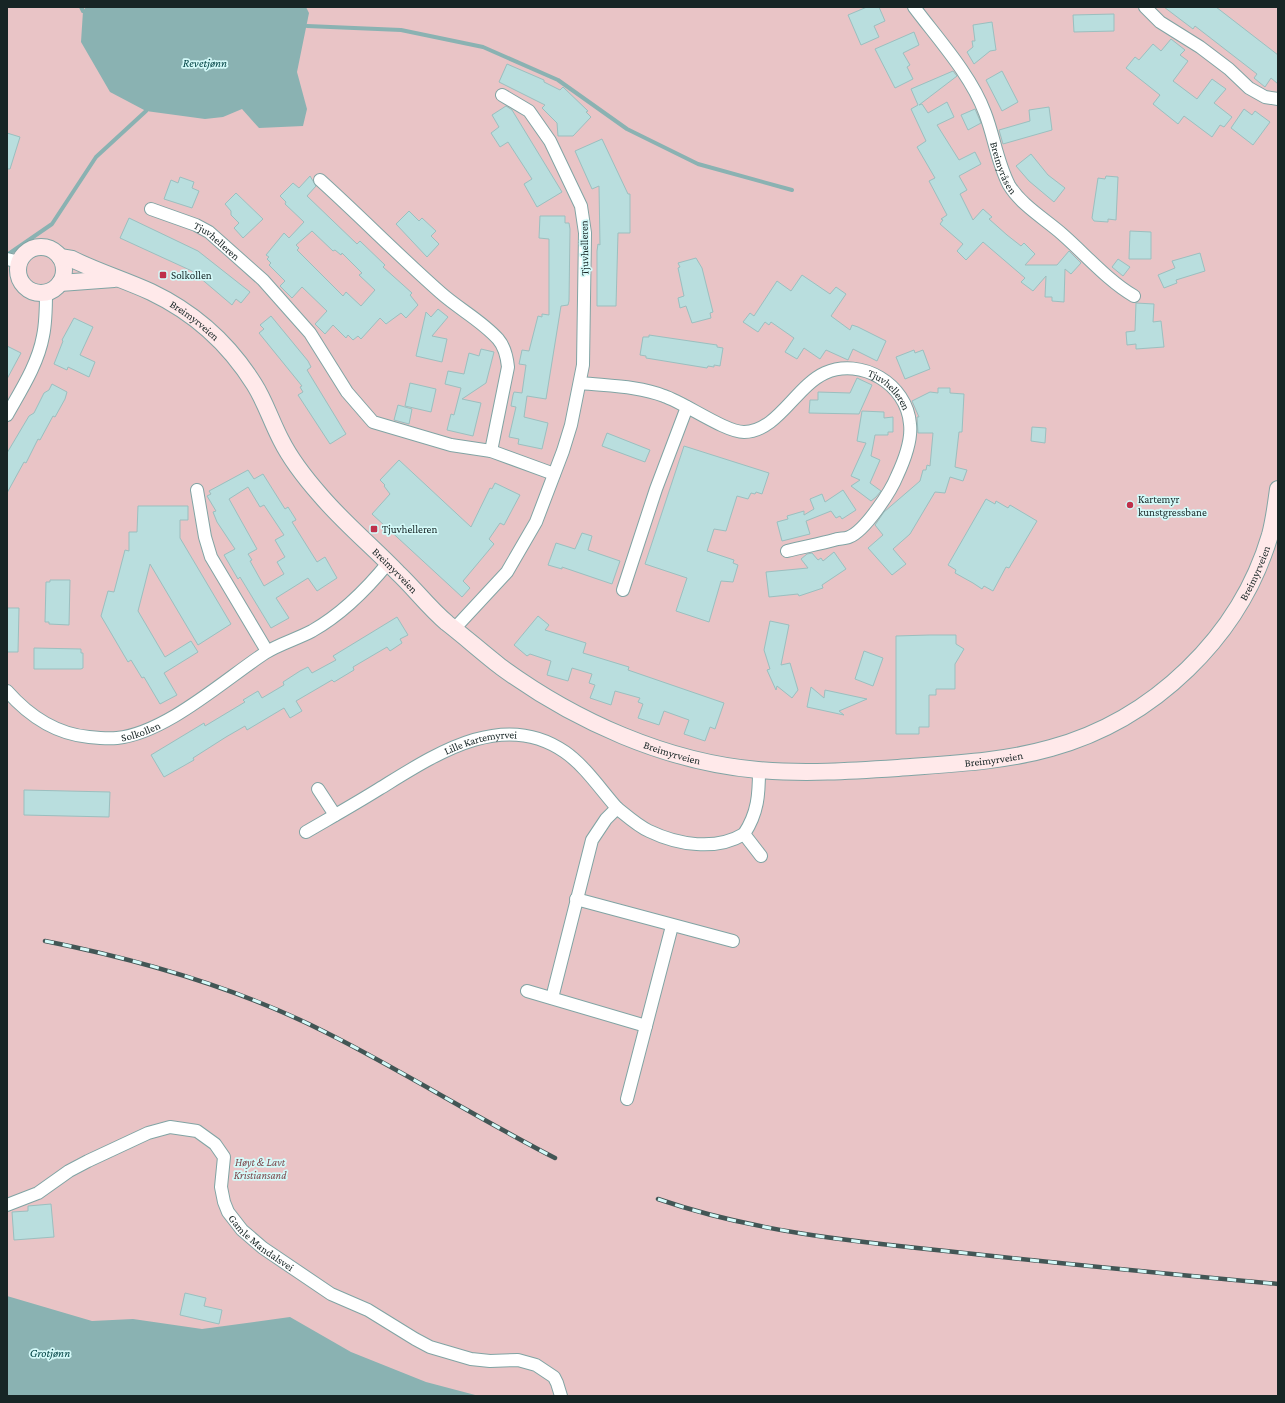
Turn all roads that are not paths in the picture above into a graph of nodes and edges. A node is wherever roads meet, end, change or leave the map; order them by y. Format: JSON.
{"nodes":[{"id":1,"x":914,"y":7,"type":"edge"},
{"id":2,"x":1145,"y":7,"type":"edge"},
{"id":3,"x":502,"y":95,"type":"dead end"},
{"id":4,"x":1278,"y":98,"type":"edge"},
{"id":5,"x":320,"y":180,"type":"dead end"},
{"id":6,"x":151,"y":209,"type":"dead end"},
{"id":7,"x":60,"y":256,"type":"junction"},
{"id":8,"x":13,"y":260,"type":"edge"},
{"id":9,"x":118,"y":279,"type":"junction"},
{"id":10,"x":60,"y":283,"type":"junction"},
{"id":11,"x":46,"y":292,"type":"junction"},
{"id":12,"x":1134,"y":296,"type":"dead end"},
{"id":13,"x":581,"y":383,"type":"junction"},
{"id":14,"x":687,"y":407,"type":"junction"},
{"id":15,"x":7,"y":415,"type":"edge"},
{"id":16,"x":491,"y":451,"type":"junction"},
{"id":17,"x":554,"y":474,"type":"junction"},
{"id":18,"x":197,"y":490,"type":"dead end"},
{"id":19,"x":1277,"y":497,"type":"edge"},
{"id":20,"x":1275,"y":532,"type":"edge"},
{"id":21,"x":787,"y":551,"type":"dead end"},
{"id":22,"x":388,"y":563,"type":"junction"},
{"id":23,"x":623,"y":590,"type":"dead end"},
{"id":24,"x":455,"y":628,"type":"junction"},
{"id":25,"x":267,"y":651,"type":"junction"},
{"id":26,"x":7,"y":691,"type":"edge"},
{"id":27,"x":759,"y":770,"type":"junction"},
{"id":28,"x":318,"y":789,"type":"dead end"},
{"id":29,"x":617,"y":808,"type":"junction"},
{"id":30,"x":335,"y":816,"type":"junction"},
{"id":31,"x":306,"y":832,"type":"dead end"},
{"id":32,"x":744,"y":834,"type":"junction"},
{"id":33,"x":761,"y":856,"type":"dead end"},
{"id":34,"x":576,"y":899,"type":"junction"},
{"id":35,"x":672,"y":926,"type":"junction"},
{"id":36,"x":733,"y":941,"type":"dead end"},
{"id":37,"x":527,"y":991,"type":"dead end"},
{"id":38,"x":552,"y":998,"type":"junction"},
{"id":39,"x":646,"y":1026,"type":"junction"},
{"id":40,"x":627,"y":1099,"type":"dead end"},
{"id":41,"x":7,"y":1205,"type":"edge"},
{"id":42,"x":561,"y":1396,"type":"edge"}],
"edges":[{"from":1,"to":12,"type":"street","name":"Breimyråsen"},
{"from":2,"to":4,"type":"street"},
{"from":3,"to":13,"type":"street","name":"Tjuvhelleren"},
{"from":5,"to":16,"type":"street"},
{"from":6,"to":16,"type":"street","name":"Tjuvhelleren"},
{"from":7,"to":8,"type":"street"},
{"from":7,"to":9,"type":"street","name":"Breimyrveien"},
{"from":7,"to":10,"type":"street"},
{"from":8,"to":11,"type":"street"},
{"from":9,"to":10,"type":"street","name":"Breimyrveien"},
{"from":9,"to":22,"type":"street","name":"Breimyrveien"},
{"from":10,"to":11,"type":"street"},
{"from":11,"to":15,"type":"street"},
{"from":13,"to":14,"type":"street","name":"Tjuvhelleren"},
{"from":13,"to":17,"type":"street","name":"Tjuvhelleren"},
{"from":14,"to":21,"type":"street","name":"Tjuvhelleren"},
{"from":14,"to":23,"type":"street"},
{"from":16,"to":17,"type":"street","name":"Tjuvhelleren"},
{"from":17,"to":24,"type":"street","name":"Tjuvhelleren"},
{"from":18,"to":25,"type":"street"},
{"from":19,"to":20,"type":"street","name":"Breimyrveien"},
{"from":20,"to":27,"type":"street","name":"Breimyrveien"},
{"from":22,"to":24,"type":"street","name":"Breimyrveien"},
{"from":22,"to":25,"type":"street","name":"Solkollen"},
{"from":24,"to":27,"type":"street","name":"Breimyrveien"},
{"from":25,"to":26,"type":"street","name":"Solkollen"},
{"from":27,"to":32,"type":"street"},
{"from":28,"to":30,"type":"street"},
{"from":29,"to":30,"type":"street","name":"Lille Kartemyrvei"},
{"from":29,"to":32,"type":"street","name":"Lille Kartemyrvei"},
{"from":29,"to":34,"type":"street"},
{"from":30,"to":31,"type":"street","name":"Lille Kartemyrvei"},
{"from":32,"to":33,"type":"street"},
{"from":34,"to":35,"type":"street"},
{"from":34,"to":38,"type":"street"},
{"from":35,"to":36,"type":"street"},
{"from":35,"to":39,"type":"street"},
{"from":37,"to":38,"type":"street"},
{"from":38,"to":39,"type":"street"},
{"from":39,"to":40,"type":"street"},
{"from":41,"to":42,"type":"street","name":"Gamle Mandalsvei"}]}
